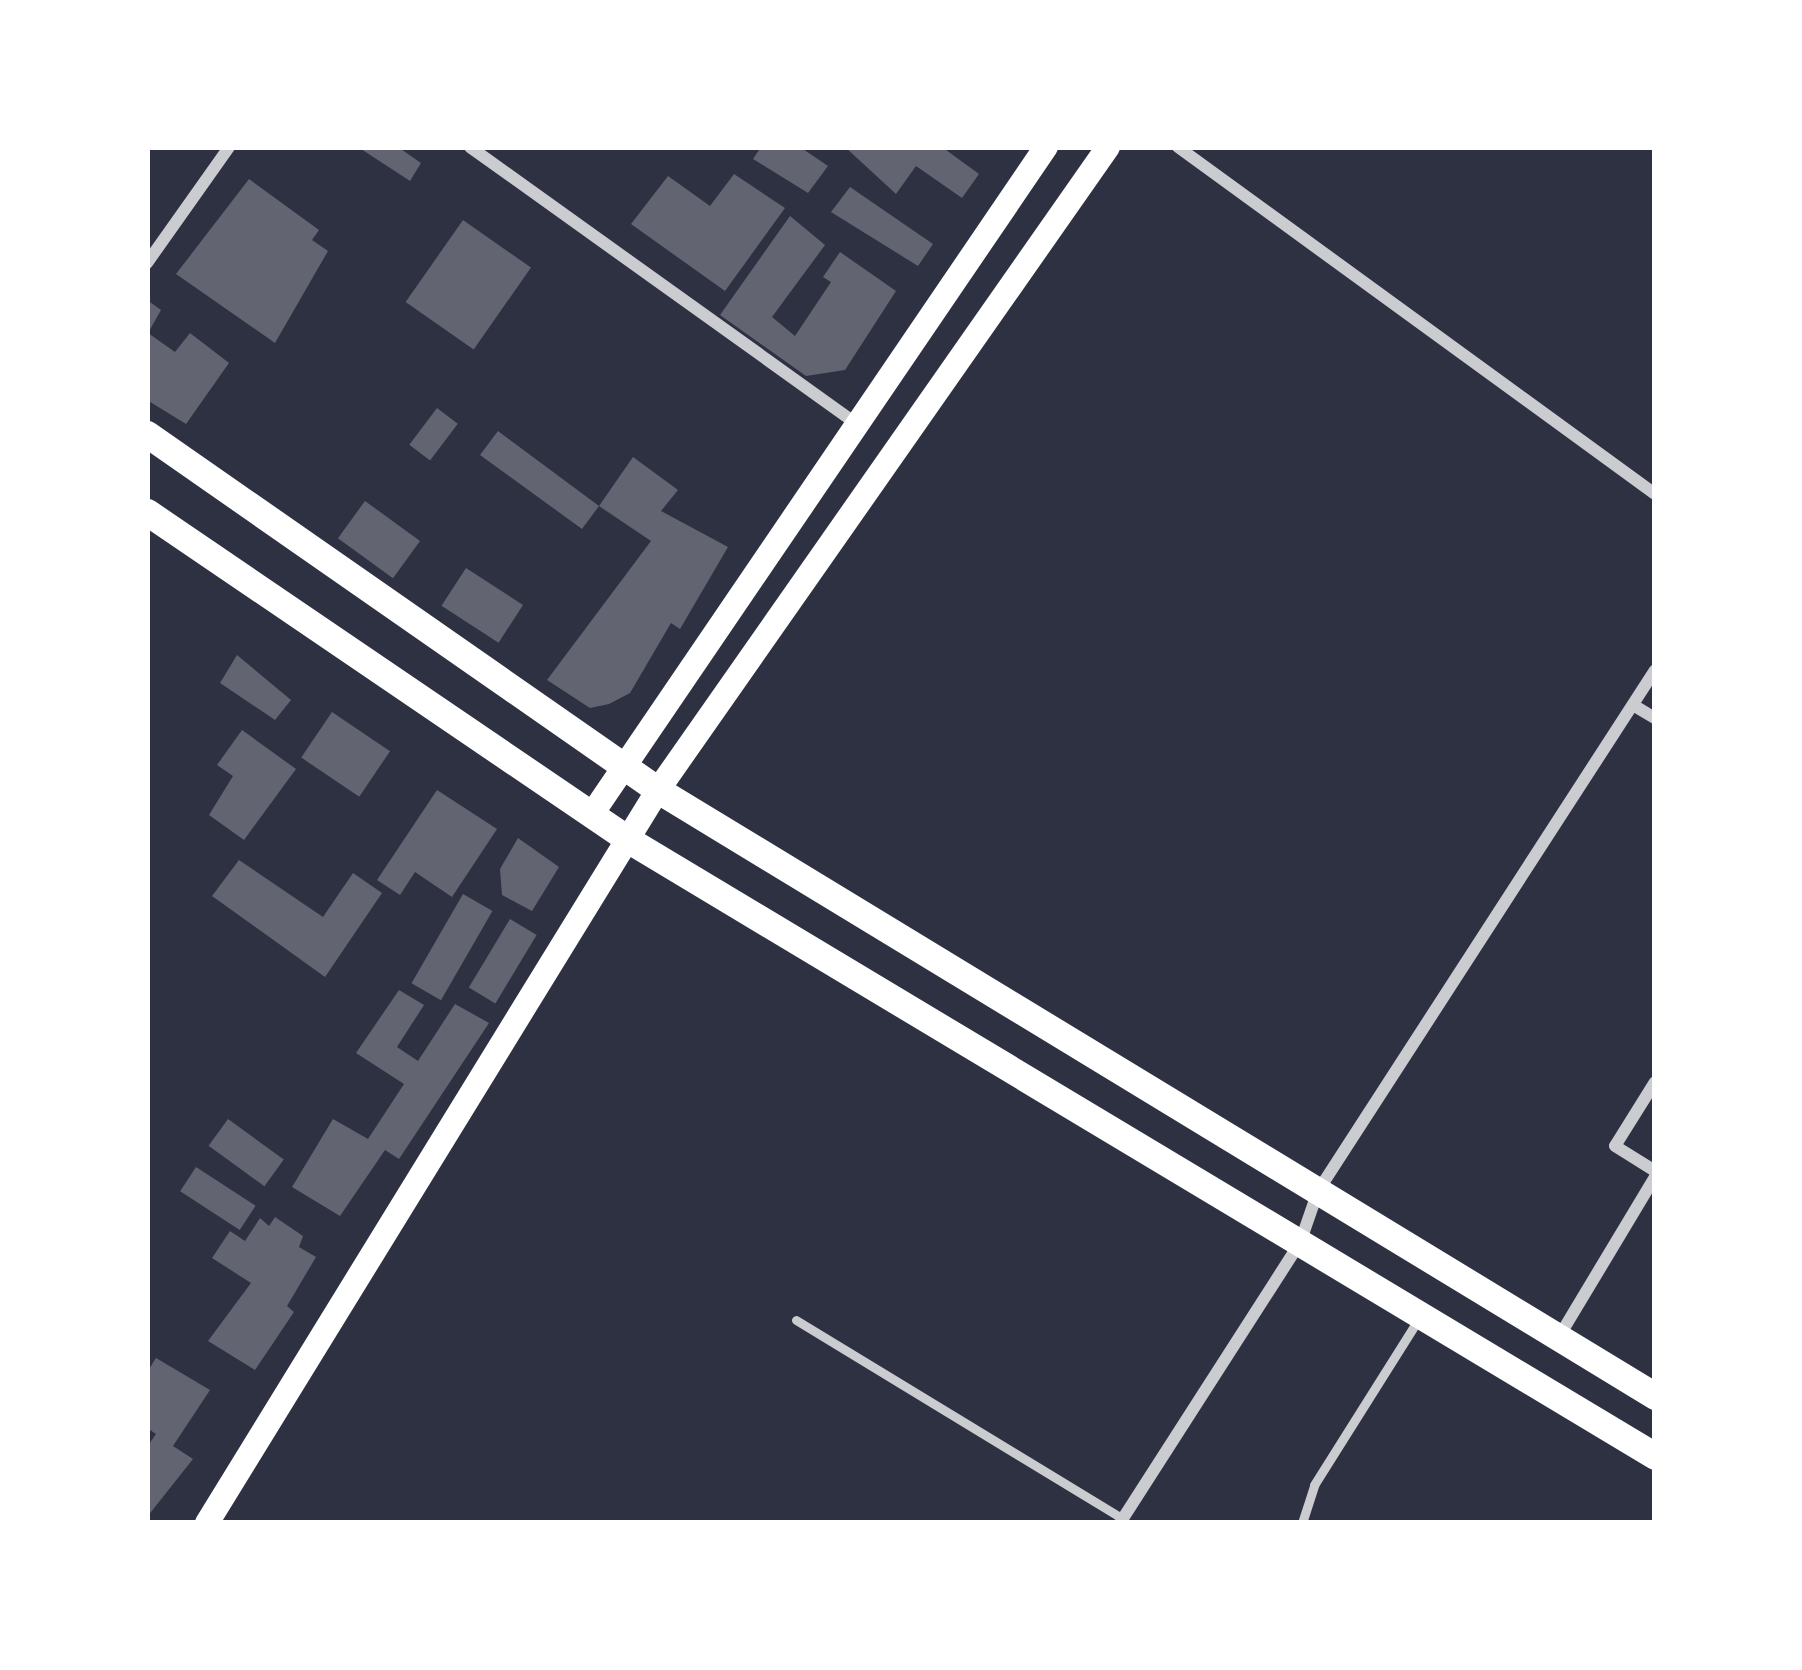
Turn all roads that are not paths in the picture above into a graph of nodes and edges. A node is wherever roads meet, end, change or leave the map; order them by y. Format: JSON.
{"nodes":[{"id":1,"x":229,"y":147,"type":"edge"},
{"id":2,"x":470,"y":147,"type":"edge"},
{"id":3,"x":1046,"y":147,"type":"edge"},
{"id":4,"x":1108,"y":147,"type":"edge"},
{"id":5,"x":1178,"y":147,"type":"edge"},
{"id":6,"x":147,"y":263,"type":"edge"},
{"id":7,"x":860,"y":425,"type":"junction"},
{"id":8,"x":147,"y":434,"type":"edge"},
{"id":9,"x":1655,"y":494,"type":"edge"},
{"id":10,"x":147,"y":512,"type":"edge"},
{"id":11,"x":1655,"y":670,"type":"edge"},
{"id":12,"x":1633,"y":705,"type":"junction"},
{"id":13,"x":1655,"y":718,"type":"edge"},
{"id":14,"x":623,"y":764,"type":"junction"},
{"id":15,"x":658,"y":790,"type":"junction"},
{"id":16,"x":592,"y":814,"type":"junction"},
{"id":17,"x":632,"y":842,"type":"junction"},
{"id":18,"x":1655,"y":1082,"type":"edge"},
{"id":19,"x":1655,"y":1174,"type":"edge"},
{"id":20,"x":1318,"y":1191,"type":"junction"},
{"id":21,"x":1300,"y":1243,"type":"junction"},
{"id":22,"x":1421,"y":1316,"type":"junction"},
{"id":23,"x":796,"y":1320,"type":"dead end"},
{"id":24,"x":1558,"y":1337,"type":"junction"},
{"id":25,"x":1655,"y":1396,"type":"edge"},
{"id":26,"x":1655,"y":1456,"type":"edge"},
{"id":27,"x":1121,"y":1521,"type":"edge"},
{"id":28,"x":207,"y":1523,"type":"edge"},
{"id":29,"x":1302,"y":1523,"type":"edge"}],
"edges":[{"from":1,"to":6,"type":"street"},
{"from":2,"to":7,"type":"street"},
{"from":3,"to":7,"type":"main road"},
{"from":4,"to":15,"type":"main road"},
{"from":5,"to":9,"type":"street"},
{"from":7,"to":14,"type":"main road"},
{"from":8,"to":14,"type":"main road"},
{"from":10,"to":16,"type":"main road"},
{"from":11,"to":12,"type":"street"},
{"from":12,"to":13,"type":"street"},
{"from":12,"to":20,"type":"street"},
{"from":14,"to":15,"type":"main road"},
{"from":14,"to":16,"type":"main road"},
{"from":15,"to":17,"type":"main road"},
{"from":15,"to":20,"type":"main road"},
{"from":16,"to":17,"type":"main road"},
{"from":17,"to":21,"type":"main road"},
{"from":17,"to":28,"type":"main road"},
{"from":18,"to":19,"type":"street"},
{"from":19,"to":24,"type":"street"},
{"from":20,"to":21,"type":"street"},
{"from":20,"to":24,"type":"main road"},
{"from":21,"to":22,"type":"main road"},
{"from":21,"to":27,"type":"street"},
{"from":22,"to":26,"type":"main road"},
{"from":22,"to":29,"type":"lane"},
{"from":23,"to":27,"type":"lane"},
{"from":24,"to":25,"type":"main road"}]}
